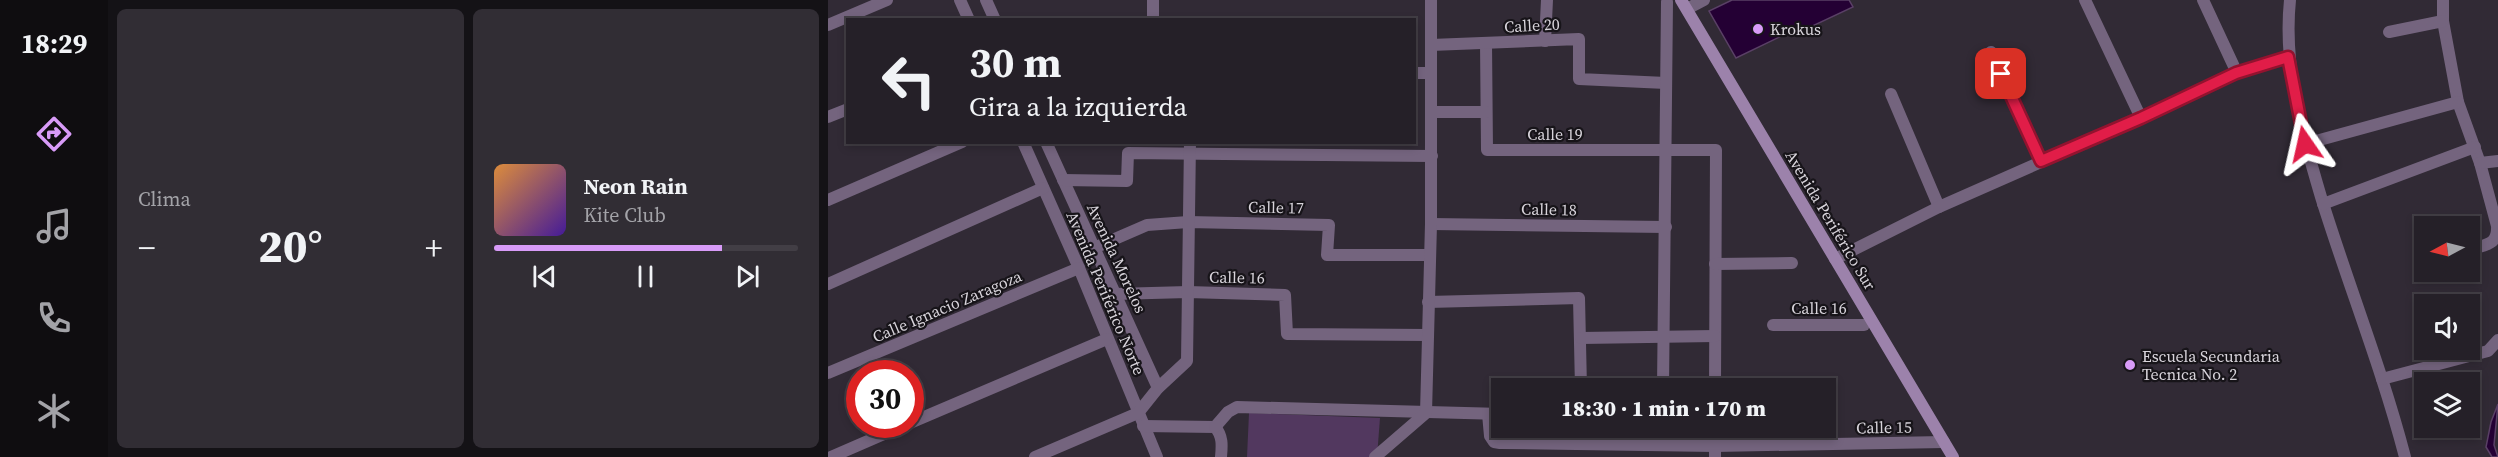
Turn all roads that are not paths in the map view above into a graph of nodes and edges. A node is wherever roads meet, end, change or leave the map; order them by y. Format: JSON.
{"nodes":[{"id":1,"x":887,"y":0,"type":"edge"},
{"id":2,"x":960,"y":0,"type":"edge"},
{"id":3,"x":986,"y":0,"type":"edge"},
{"id":4,"x":1153,"y":0,"type":"edge"},
{"id":5,"x":1431,"y":0,"type":"edge"},
{"id":6,"x":1547,"y":0,"type":"edge"},
{"id":7,"x":1704,"y":0,"type":"edge"},
{"id":8,"x":2085,"y":0,"type":"edge"},
{"id":9,"x":2203,"y":0,"type":"edge"},
{"id":10,"x":2290,"y":0,"type":"edge"},
{"id":11,"x":2443,"y":0,"type":"edge"},
{"id":12,"x":1667,"y":2,"type":"dead end"},
{"id":13,"x":1684,"y":5,"type":"edge"},
{"id":14,"x":968,"y":18,"type":"edge"},
{"id":15,"x":994,"y":18,"type":"edge"},
{"id":16,"x":1153,"y":18,"type":"edge"},
{"id":17,"x":2443,"y":21,"type":"junction"},
{"id":18,"x":828,"y":25,"type":"edge"},
{"id":19,"x":2389,"y":32,"type":"dead end"},
{"id":20,"x":1545,"y":41,"type":"junction"},
{"id":21,"x":1485,"y":44,"type":"junction"},
{"id":22,"x":1431,"y":45,"type":"junction"},
{"id":23,"x":1992,"y":52,"type":"dead end"},
{"id":24,"x":2288,"y":57,"type":"junction"},
{"id":25,"x":1416,"y":73,"type":"edge"},
{"id":26,"x":1431,"y":73,"type":"junction"},
{"id":27,"x":2236,"y":73,"type":"junction"},
{"id":28,"x":1666,"y":83,"type":"junction"},
{"id":29,"x":1891,"y":94,"type":"dead end"},
{"id":30,"x":2458,"y":102,"type":"junction"},
{"id":31,"x":846,"y":110,"type":"edge"},
{"id":32,"x":1432,"y":112,"type":"junction"},
{"id":33,"x":1486,"y":112,"type":"junction"},
{"id":34,"x":828,"y":117,"type":"edge"},
{"id":35,"x":2141,"y":118,"type":"junction"},
{"id":36,"x":957,"y":144,"type":"edge"},
{"id":37,"x":1024,"y":144,"type":"edge"},
{"id":38,"x":1047,"y":144,"type":"edge"},
{"id":39,"x":2305,"y":144,"type":"junction"},
{"id":40,"x":1150,"y":147,"type":"edge"},
{"id":41,"x":2475,"y":147,"type":"junction"},
{"id":42,"x":1190,"y":148,"type":"edge"},
{"id":43,"x":1666,"y":151,"type":"junction"},
{"id":44,"x":1432,"y":156,"type":"junction"},
{"id":45,"x":2041,"y":161,"type":"junction"},
{"id":46,"x":2498,"y":161,"type":"edge"},
{"id":47,"x":2480,"y":163,"type":"junction"},
{"id":48,"x":1063,"y":180,"type":"junction"},
{"id":49,"x":1044,"y":188,"type":"junction"},
{"id":50,"x":828,"y":200,"type":"edge"},
{"id":51,"x":2324,"y":204,"type":"junction"},
{"id":52,"x":1940,"y":207,"type":"junction"},
{"id":53,"x":1188,"y":222,"type":"junction"},
{"id":54,"x":1431,"y":224,"type":"junction"},
{"id":55,"x":1666,"y":227,"type":"junction"},
{"id":56,"x":2480,"y":246,"type":"edge"},
{"id":57,"x":1094,"y":248,"type":"junction"},
{"id":58,"x":1430,"y":255,"type":"junction"},
{"id":59,"x":1835,"y":259,"type":"junction"},
{"id":60,"x":1792,"y":263,"type":"dead end"},
{"id":61,"x":1715,"y":264,"type":"junction"},
{"id":62,"x":1079,"y":268,"type":"junction"},
{"id":63,"x":828,"y":284,"type":"edge"},
{"id":64,"x":1188,"y":292,"type":"junction"},
{"id":65,"x":1115,"y":294,"type":"junction"},
{"id":66,"x":1428,"y":302,"type":"junction"},
{"id":67,"x":1773,"y":325,"type":"dead end"},
{"id":68,"x":1864,"y":325,"type":"dead end"},
{"id":69,"x":1428,"y":335,"type":"junction"},
{"id":70,"x":1715,"y":336,"type":"junction"},
{"id":71,"x":1664,"y":337,"type":"junction"},
{"id":72,"x":1581,"y":338,"type":"junction"},
{"id":73,"x":1107,"y":339,"type":"junction"},
{"id":74,"x":2498,"y":340,"type":"edge"},
{"id":75,"x":828,"y":373,"type":"edge"},
{"id":76,"x":1581,"y":378,"type":"edge"},
{"id":77,"x":1663,"y":378,"type":"edge"},
{"id":78,"x":1715,"y":378,"type":"edge"},
{"id":79,"x":2382,"y":379,"type":"junction"},
{"id":80,"x":1158,"y":388,"type":"junction"},
{"id":81,"x":1138,"y":413,"type":"junction"},
{"id":82,"x":1426,"y":413,"type":"junction"},
{"id":83,"x":1488,"y":414,"type":"joint"},
{"id":84,"x":924,"y":418,"type":"edge"},
{"id":85,"x":1143,"y":426,"type":"junction"},
{"id":86,"x":1215,"y":427,"type":"junction"},
{"id":87,"x":876,"y":438,"type":"edge"},
{"id":88,"x":1944,"y":442,"type":"junction"},
{"id":89,"x":1715,"y":451,"type":"edge"},
{"id":90,"x":831,"y":457,"type":"edge"},
{"id":91,"x":1035,"y":457,"type":"edge"},
{"id":92,"x":1157,"y":457,"type":"edge"},
{"id":93,"x":1221,"y":457,"type":"edge"},
{"id":94,"x":1375,"y":457,"type":"edge"},
{"id":95,"x":1953,"y":457,"type":"edge"},
{"id":96,"x":2405,"y":457,"type":"edge"}],
"edges":[{"from":1,"to":18,"type":"street"},
{"from":2,"to":14,"type":"street"},
{"from":3,"to":15,"type":"street"},
{"from":4,"to":16,"type":"street"},
{"from":5,"to":22,"type":"street"},
{"from":6,"to":20,"type":"street"},
{"from":7,"to":13,"type":"street"},
{"from":8,"to":35,"type":"street"},
{"from":9,"to":27,"type":"street"},
{"from":10,"to":24,"type":"street"},
{"from":11,"to":17,"type":"street"},
{"from":12,"to":28,"type":"street"},
{"from":13,"to":59,"type":"street","name":"Avenida Periférico Sur"},
{"from":17,"to":19,"type":"street"},
{"from":17,"to":30,"type":"street"},
{"from":20,"to":21,"type":"street","name":"Calle 20"},
{"from":20,"to":28,"type":"street","name":"Calle 20"},
{"from":21,"to":22,"type":"street","name":"Calle 20"},
{"from":21,"to":33,"type":"street"},
{"from":22,"to":26,"type":"street"},
{"from":23,"to":45,"type":"street"},
{"from":24,"to":27,"type":"street"},
{"from":24,"to":39,"type":"street"},
{"from":25,"to":26,"type":"street"},
{"from":26,"to":32,"type":"street"},
{"from":27,"to":35,"type":"street"},
{"from":28,"to":43,"type":"street"},
{"from":29,"to":52,"type":"street"},
{"from":30,"to":39,"type":"street"},
{"from":30,"to":41,"type":"street"},
{"from":31,"to":34,"type":"street"},
{"from":32,"to":33,"type":"street"},
{"from":32,"to":44,"type":"street"},
{"from":33,"to":43,"type":"street","name":"Calle 19"},
{"from":35,"to":45,"type":"street"},
{"from":36,"to":50,"type":"street"},
{"from":37,"to":49,"type":"street","name":"Avenida Periférico Norte"},
{"from":38,"to":48,"type":"street","name":"Avenida Morelos"},
{"from":39,"to":51,"type":"street"},
{"from":40,"to":42,"type":"street"},
{"from":40,"to":48,"type":"street"},
{"from":41,"to":47,"type":"street"},
{"from":41,"to":51,"type":"street"},
{"from":42,"to":44,"type":"street"},
{"from":42,"to":53,"type":"street"},
{"from":43,"to":55,"type":"street"},
{"from":43,"to":61,"type":"street","name":"Calle 19"},
{"from":44,"to":54,"type":"street"},
{"from":45,"to":52,"type":"street"},
{"from":46,"to":47,"type":"street"},
{"from":47,"to":56,"type":"street"},
{"from":48,"to":57,"type":"street","name":"Avenida Morelos"},
{"from":49,"to":62,"type":"street","name":"Avenida Periférico Norte"},
{"from":49,"to":63,"type":"street"},
{"from":51,"to":79,"type":"street"},
{"from":52,"to":59,"type":"street"},
{"from":53,"to":57,"type":"street","name":"Calle 17"},
{"from":53,"to":58,"type":"street","name":"Calle 17"},
{"from":53,"to":64,"type":"street"},
{"from":54,"to":55,"type":"street","name":"Calle 18"},
{"from":54,"to":58,"type":"street"},
{"from":55,"to":71,"type":"street"},
{"from":57,"to":65,"type":"street","name":"Avenida Morelos"},
{"from":58,"to":66,"type":"street"},
{"from":59,"to":88,"type":"street","name":"Avenida Periférico Sur"},
{"from":60,"to":61,"type":"street"},
{"from":61,"to":70,"type":"street"},
{"from":62,"to":73,"type":"street","name":"Avenida Periférico Norte"},
{"from":62,"to":75,"type":"street","name":"Calle Ignacio Zaragoza"},
{"from":64,"to":65,"type":"street","name":"Calle 16"},
{"from":64,"to":69,"type":"street","name":"Calle 16"},
{"from":64,"to":80,"type":"street"},
{"from":65,"to":80,"type":"street","name":"Avenida Morelos"},
{"from":66,"to":69,"type":"street"},
{"from":66,"to":72,"type":"street"},
{"from":67,"to":68,"type":"street","name":"Calle 16"},
{"from":69,"to":82,"type":"street"},
{"from":70,"to":71,"type":"street"},
{"from":70,"to":78,"type":"street"},
{"from":71,"to":72,"type":"street"},
{"from":71,"to":77,"type":"street"},
{"from":72,"to":76,"type":"street"},
{"from":73,"to":81,"type":"street","name":"Avenida Periférico Norte"},
{"from":73,"to":84,"type":"street"},
{"from":74,"to":79,"type":"street"},
{"from":79,"to":96,"type":"street"},
{"from":80,"to":81,"type":"street"},
{"from":81,"to":85,"type":"street","name":"Avenida Periférico Norte"},
{"from":81,"to":91,"type":"street"},
{"from":82,"to":83,"type":"street"},
{"from":82,"to":86,"type":"street"},
{"from":82,"to":94,"type":"street"},
{"from":83,"to":89,"type":"street","name":"Calle 15"},
{"from":85,"to":86,"type":"street"},
{"from":85,"to":92,"type":"street","name":"Avenida Periférico Norte"},
{"from":86,"to":93,"type":"street"},
{"from":87,"to":90,"type":"street"},
{"from":88,"to":89,"type":"street","name":"Calle 15"},
{"from":88,"to":95,"type":"street","name":"Avenida Periférico Sur"}]}
